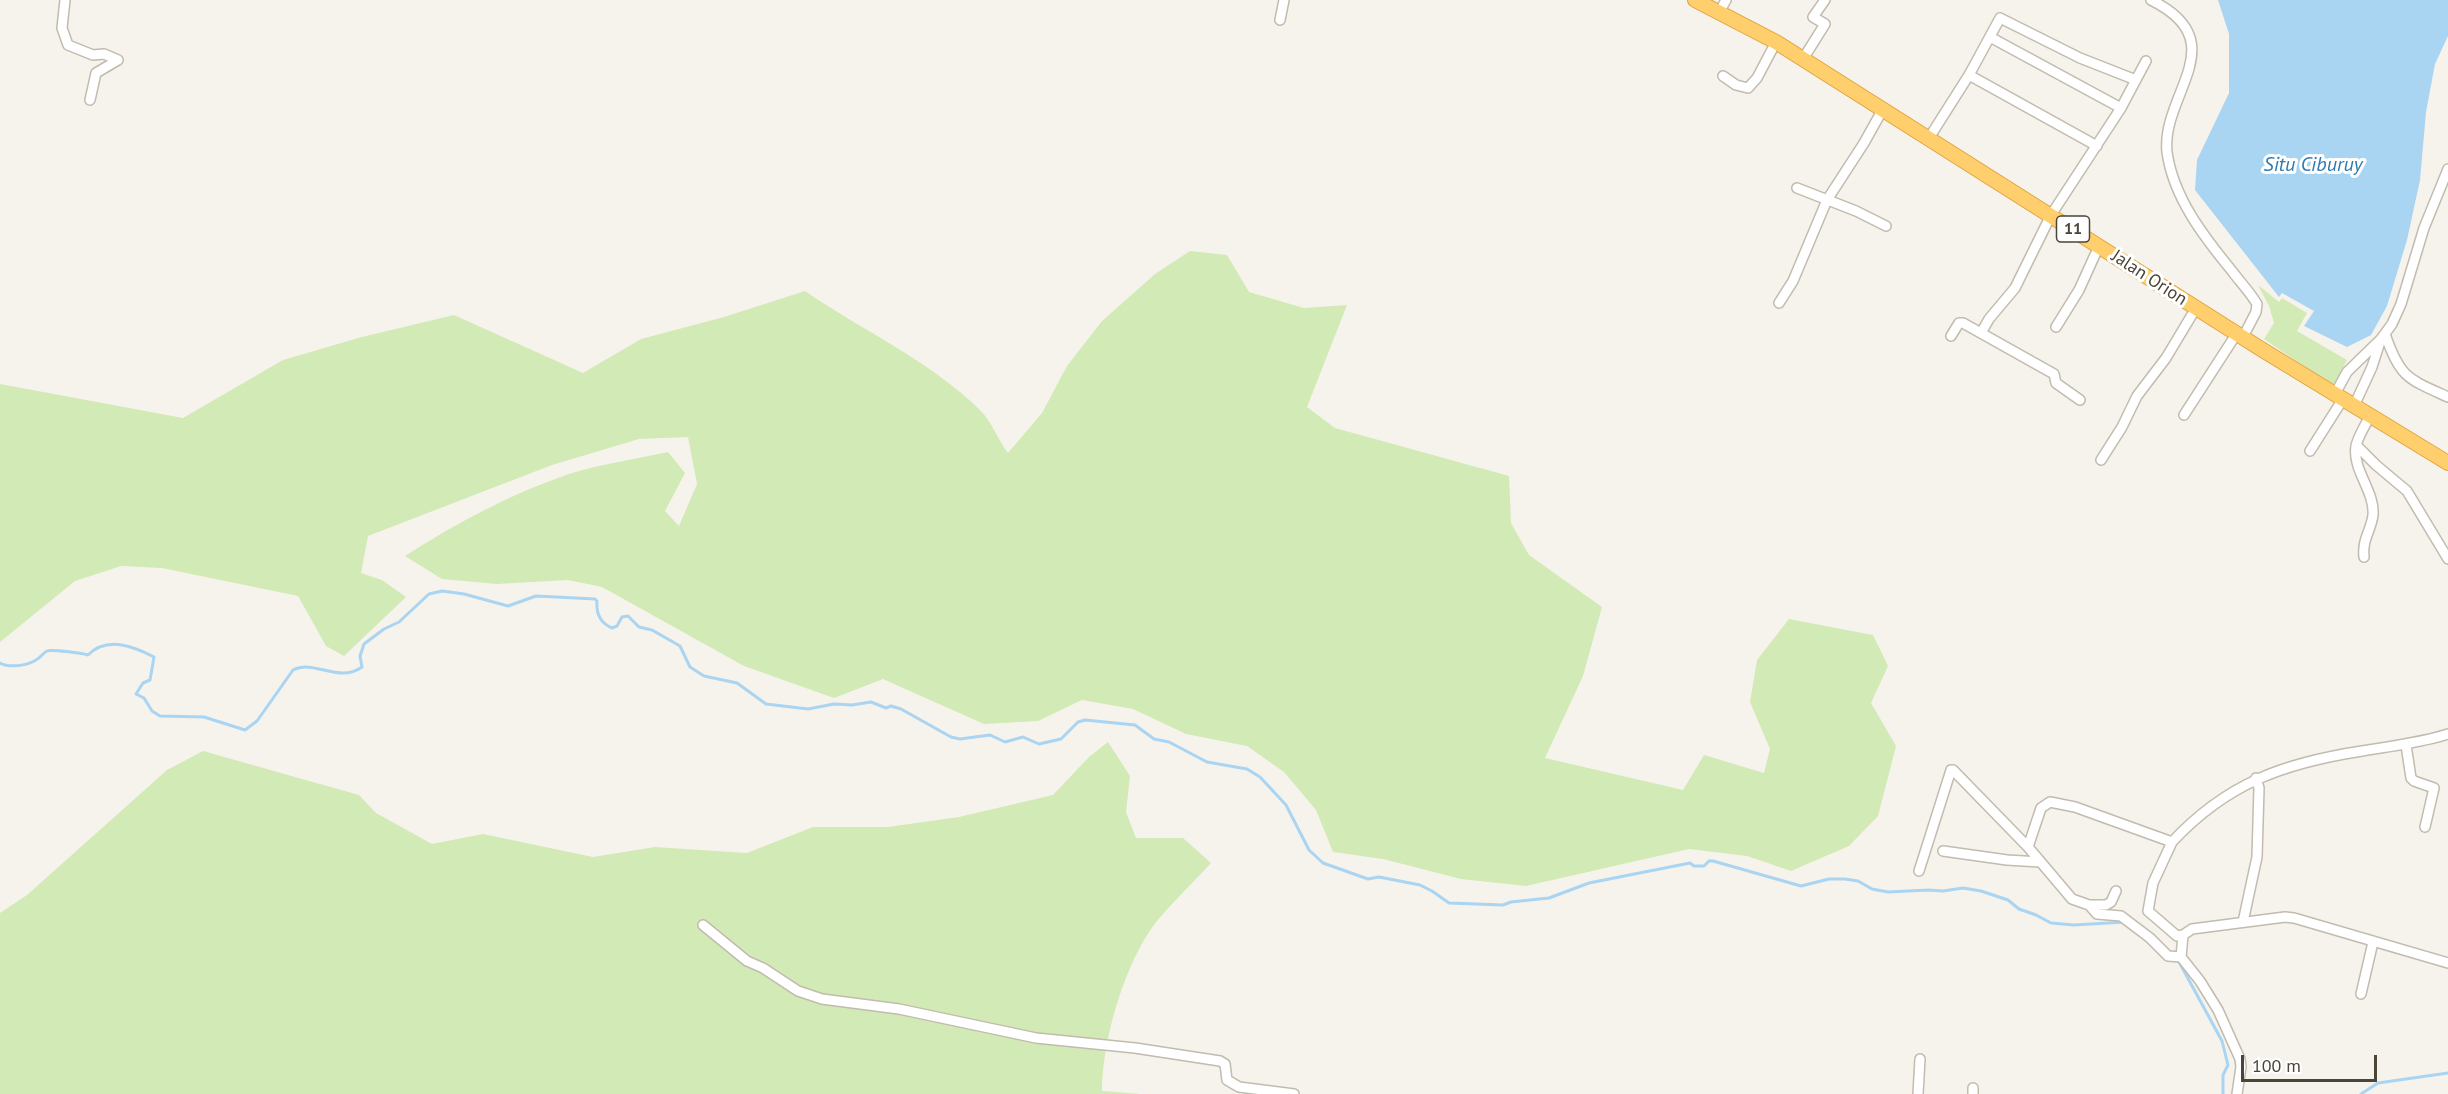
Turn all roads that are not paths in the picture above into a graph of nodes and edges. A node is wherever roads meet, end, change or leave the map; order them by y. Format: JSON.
{"nodes":[{"id":1,"x":65,"y":0,"type":"edge"},
{"id":2,"x":1284,"y":0,"type":"edge"},
{"id":3,"x":1696,"y":0,"type":"edge"},
{"id":4,"x":1825,"y":0,"type":"edge"},
{"id":5,"x":2151,"y":0,"type":"edge"},
{"id":6,"x":1723,"y":5,"type":"edge"},
{"id":7,"x":1280,"y":20,"type":"dead end"},
{"id":8,"x":1990,"y":37,"type":"junction"},
{"id":9,"x":1776,"y":42,"type":"junction"},
{"id":10,"x":1803,"y":59,"type":"junction"},
{"id":11,"x":2146,"y":61,"type":"dead end"},
{"id":12,"x":1969,"y":75,"type":"junction"},
{"id":13,"x":1724,"y":76,"type":"dead end"},
{"id":14,"x":2136,"y":80,"type":"junction"},
{"id":15,"x":90,"y":100,"type":"dead end"},
{"id":16,"x":2121,"y":108,"type":"junction"},
{"id":17,"x":1883,"y":109,"type":"junction"},
{"id":18,"x":1929,"y":138,"type":"junction"},
{"id":19,"x":2097,"y":146,"type":"junction"},
{"id":20,"x":2448,"y":169,"type":"edge"},
{"id":21,"x":1797,"y":188,"type":"dead end"},
{"id":22,"x":1827,"y":200,"type":"junction"},
{"id":23,"x":2050,"y":215,"type":"junction"},
{"id":24,"x":1886,"y":226,"type":"dead end"},
{"id":25,"x":2099,"y":246,"type":"junction"},
{"id":26,"x":1779,"y":303,"type":"dead end"},
{"id":27,"x":2196,"y":308,"type":"junction"},
{"id":28,"x":2056,"y":327,"type":"dead end"},
{"id":29,"x":1981,"y":333,"type":"junction"},
{"id":30,"x":2240,"y":335,"type":"junction"},
{"id":31,"x":1952,"y":336,"type":"dead end"},
{"id":32,"x":2383,"y":337,"type":"junction"},
{"id":33,"x":2448,"y":397,"type":"edge"},
{"id":34,"x":2080,"y":400,"type":"dead end"},
{"id":35,"x":2344,"y":400,"type":"junction"},
{"id":36,"x":2184,"y":415,"type":"dead end"},
{"id":37,"x":2370,"y":415,"type":"junction"},
{"id":38,"x":2356,"y":445,"type":"junction"},
{"id":39,"x":2310,"y":451,"type":"dead end"},
{"id":40,"x":2102,"y":460,"type":"dead end"},
{"id":41,"x":2448,"y":463,"type":"edge"},
{"id":42,"x":2364,"y":556,"type":"dead end"},
{"id":43,"x":2448,"y":559,"type":"edge"},
{"id":44,"x":2448,"y":734,"type":"edge"},
{"id":45,"x":2406,"y":745,"type":"junction"},
{"id":46,"x":2256,"y":778,"type":"junction"},
{"id":47,"x":2425,"y":827,"type":"dead end"},
{"id":48,"x":2172,"y":842,"type":"junction"},
{"id":49,"x":2028,"y":847,"type":"junction"},
{"id":50,"x":1943,"y":851,"type":"dead end"},
{"id":51,"x":2040,"y":862,"type":"junction"},
{"id":52,"x":1919,"y":871,"type":"dead end"},
{"id":53,"x":2116,"y":891,"type":"dead end"},
{"id":54,"x":2089,"y":905,"type":"junction"},
{"id":55,"x":2243,"y":922,"type":"junction"},
{"id":56,"x":703,"y":925,"type":"dead end"},
{"id":57,"x":2183,"y":935,"type":"junction"},
{"id":58,"x":2373,"y":942,"type":"junction"},
{"id":59,"x":2180,"y":957,"type":"junction"},
{"id":60,"x":2448,"y":963,"type":"edge"},
{"id":61,"x":2361,"y":994,"type":"dead end"},
{"id":62,"x":1920,"y":1059,"type":"dead end"},
{"id":63,"x":1294,"y":1094,"type":"edge"},
{"id":64,"x":1918,"y":1094,"type":"edge"},
{"id":65,"x":2237,"y":1094,"type":"edge"}],
"edges":[{"from":1,"to":15,"type":"street"},
{"from":2,"to":7,"type":"street"},
{"from":3,"to":6,"type":"highway","name":"Jalan Orion","number":"11"},
{"from":4,"to":10,"type":"street"},
{"from":5,"to":30,"type":"street"},
{"from":6,"to":9,"type":"highway","name":"Jalan Orion","number":"11"},
{"from":8,"to":12,"type":"street"},
{"from":8,"to":14,"type":"street"},
{"from":8,"to":16,"type":"street"},
{"from":9,"to":10,"type":"highway","name":"Jalan Orion","number":"11"},
{"from":9,"to":13,"type":"street"},
{"from":10,"to":17,"type":"highway","name":"Jalan Orion","number":"11"},
{"from":11,"to":14,"type":"street"},
{"from":12,"to":18,"type":"street"},
{"from":12,"to":19,"type":"street"},
{"from":14,"to":16,"type":"street"},
{"from":16,"to":19,"type":"street"},
{"from":17,"to":18,"type":"highway","name":"Jalan Orion","number":"11"},
{"from":17,"to":22,"type":"street"},
{"from":18,"to":23,"type":"highway","name":"Jalan Orion","number":"11"},
{"from":19,"to":23,"type":"street"},
{"from":20,"to":32,"type":"street"},
{"from":21,"to":22,"type":"street"},
{"from":22,"to":24,"type":"street"},
{"from":22,"to":26,"type":"street"},
{"from":23,"to":25,"type":"highway","name":"Jalan Orion","number":"11"},
{"from":23,"to":29,"type":"street"},
{"from":25,"to":27,"type":"highway","name":"Jalan Orion","number":"11"},
{"from":25,"to":28,"type":"street"},
{"from":27,"to":30,"type":"highway","name":"Jalan Orion","number":"11"},
{"from":27,"to":40,"type":"street"},
{"from":29,"to":31,"type":"street"},
{"from":29,"to":34,"type":"street"},
{"from":30,"to":35,"type":"highway","name":"Jalan Orion","number":"11"},
{"from":30,"to":36,"type":"street"},
{"from":32,"to":33,"type":"street"},
{"from":32,"to":35,"type":"street"},
{"from":32,"to":35,"type":"street"},
{"from":35,"to":37,"type":"highway","name":"Jalan Orion","number":"11"},
{"from":35,"to":39,"type":"street"},
{"from":37,"to":38,"type":"street"},
{"from":37,"to":41,"type":"highway","name":"Jalan Orion","number":"11"},
{"from":38,"to":42,"type":"street"},
{"from":38,"to":43,"type":"street"},
{"from":44,"to":45,"type":"street"},
{"from":45,"to":46,"type":"street"},
{"from":45,"to":47,"type":"street"},
{"from":46,"to":48,"type":"street"},
{"from":46,"to":55,"type":"street"},
{"from":48,"to":49,"type":"street"},
{"from":48,"to":57,"type":"street"},
{"from":49,"to":51,"type":"street"},
{"from":49,"to":52,"type":"street"},
{"from":50,"to":51,"type":"street"},
{"from":51,"to":54,"type":"street"},
{"from":53,"to":54,"type":"street"},
{"from":54,"to":59,"type":"street"},
{"from":55,"to":57,"type":"street"},
{"from":55,"to":58,"type":"street"},
{"from":56,"to":63,"type":"street"},
{"from":57,"to":59,"type":"street"},
{"from":58,"to":60,"type":"street"},
{"from":58,"to":61,"type":"street"},
{"from":59,"to":65,"type":"street"},
{"from":62,"to":64,"type":"street"}]}
